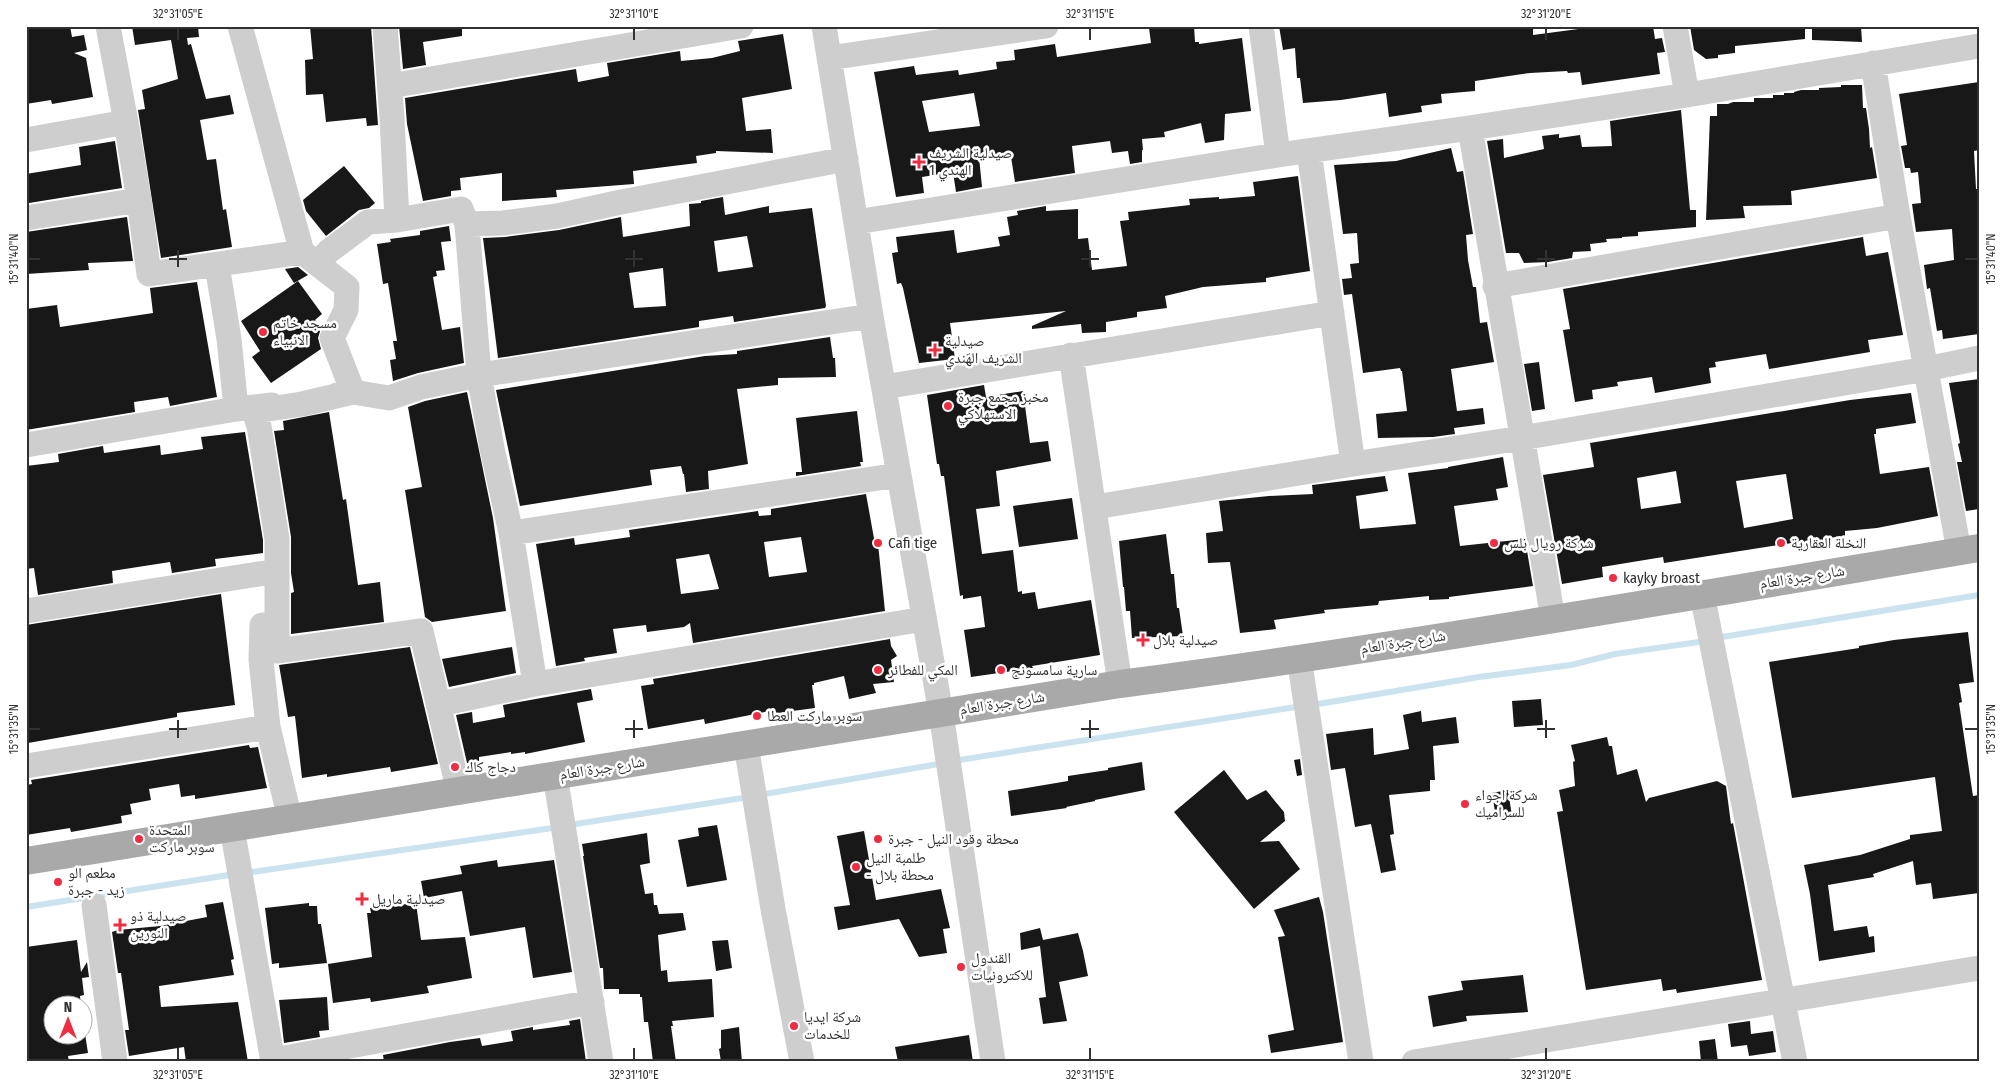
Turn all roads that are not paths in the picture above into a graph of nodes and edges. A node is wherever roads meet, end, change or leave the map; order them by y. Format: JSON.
{"nodes":[{"id":1,"x":108,"y":26,"type":"edge"},
{"id":2,"x":240,"y":26,"type":"edge"},
{"id":3,"x":385,"y":26,"type":"edge"},
{"id":4,"x":740,"y":26,"type":"edge"},
{"id":5,"x":824,"y":26,"type":"edge"},
{"id":6,"x":1046,"y":26,"type":"edge"},
{"id":7,"x":1261,"y":26,"type":"edge"},
{"id":8,"x":1675,"y":26,"type":"edge"},
{"id":9,"x":1009,"y":29,"type":"edge"},
{"id":10,"x":1979,"y":46,"type":"edge"},
{"id":11,"x":829,"y":58,"type":"junction"},
{"id":12,"x":1873,"y":63,"type":"junction"},
{"id":13,"x":390,"y":86,"type":"junction"},
{"id":14,"x":1687,"y":95,"type":"junction"},
{"id":15,"x":126,"y":122,"type":"junction"},
{"id":16,"x":1470,"y":128,"type":"junction"},
{"id":17,"x":26,"y":140,"type":"edge"},
{"id":18,"x":1309,"y":151,"type":"junction"},
{"id":19,"x":1278,"y":155,"type":"junction"},
{"id":20,"x":846,"y":160,"type":"junction"},
{"id":21,"x":139,"y":200,"type":"junction"},
{"id":22,"x":1898,"y":216,"type":"junction"},
{"id":23,"x":26,"y":218,"type":"edge"},
{"id":24,"x":397,"y":220,"type":"junction"},
{"id":25,"x":856,"y":222,"type":"junction"},
{"id":26,"x":467,"y":224,"type":"junction"},
{"id":27,"x":309,"y":257,"type":"junction"},
{"id":28,"x":217,"y":265,"type":"junction"},
{"id":29,"x":1496,"y":286,"type":"junction"},
{"id":30,"x":1332,"y":312,"type":"junction"},
{"id":31,"x":871,"y":316,"type":"junction"},
{"id":32,"x":1071,"y":355,"type":"junction"},
{"id":33,"x":1979,"y":358,"type":"edge"},
{"id":34,"x":1926,"y":369,"type":"junction"},
{"id":35,"x":479,"y":375,"type":"junction"},
{"id":36,"x":884,"y":387,"type":"junction"},
{"id":37,"x":353,"y":392,"type":"junction"},
{"id":38,"x":243,"y":408,"type":"junction"},
{"id":39,"x":1522,"y":438,"type":"junction"},
{"id":40,"x":26,"y":445,"type":"edge"},
{"id":41,"x":1353,"y":464,"type":"junction"},
{"id":42,"x":899,"y":475,"type":"junction"},
{"id":43,"x":1095,"y":507,"type":"junction"},
{"id":44,"x":511,"y":533,"type":"junction"},
{"id":45,"x":272,"y":536,"type":"junction"},
{"id":46,"x":1969,"y":550,"type":"edge"},
{"id":47,"x":265,"y":573,"type":"junction"},
{"id":48,"x":1702,"y":594,"type":"junction"},
{"id":49,"x":26,"y":611,"type":"edge"},
{"id":50,"x":924,"y":619,"type":"junction"},
{"id":51,"x":1553,"y":619,"type":"junction"},
{"id":52,"x":421,"y":632,"type":"junction"},
{"id":53,"x":1300,"y":658,"type":"junction"},
{"id":54,"x":261,"y":660,"type":"junction"},
{"id":55,"x":535,"y":684,"type":"junction"},
{"id":56,"x":1120,"y":684,"type":"junction"},
{"id":57,"x":440,"y":704,"type":"junction"},
{"id":58,"x":941,"y":713,"type":"junction"},
{"id":59,"x":268,"y":727,"type":"junction"},
{"id":60,"x":746,"y":745,"type":"junction"},
{"id":61,"x":26,"y":766,"type":"edge"},
{"id":62,"x":555,"y":775,"type":"junction"},
{"id":63,"x":459,"y":792,"type":"junction"},
{"id":64,"x":290,"y":819,"type":"junction"},
{"id":65,"x":232,"y":828,"type":"junction"},
{"id":66,"x":26,"y":861,"type":"edge"},
{"id":67,"x":94,"y":905,"type":"dead end"},
{"id":68,"x":1979,"y":968,"type":"edge"},
{"id":69,"x":592,"y":1002,"type":"junction"},
{"id":70,"x":1783,"y":1002,"type":"junction"},
{"id":71,"x":1487,"y":1056,"type":"edge"},
{"id":72,"x":273,"y":1061,"type":"edge"},
{"id":73,"x":115,"y":1062,"type":"edge"},
{"id":74,"x":601,"y":1062,"type":"edge"},
{"id":75,"x":802,"y":1062,"type":"edge"},
{"id":76,"x":993,"y":1062,"type":"edge"},
{"id":77,"x":1360,"y":1062,"type":"edge"},
{"id":78,"x":1414,"y":1062,"type":"edge"},
{"id":79,"x":1795,"y":1062,"type":"edge"}],
"edges":[{"from":1,"to":15,"type":"street"},
{"from":2,"to":27,"type":"street"},
{"from":3,"to":13,"type":"street"},
{"from":4,"to":13,"type":"street"},
{"from":5,"to":11,"type":"street"},
{"from":6,"to":9,"type":"street"},
{"from":7,"to":19,"type":"street"},
{"from":8,"to":14,"type":"street"},
{"from":9,"to":11,"type":"street"},
{"from":10,"to":12,"type":"street"},
{"from":11,"to":20,"type":"street"},
{"from":12,"to":14,"type":"street"},
{"from":12,"to":22,"type":"street"},
{"from":13,"to":24,"type":"street"},
{"from":14,"to":16,"type":"street"},
{"from":15,"to":17,"type":"street"},
{"from":15,"to":21,"type":"street"},
{"from":16,"to":18,"type":"street"},
{"from":16,"to":29,"type":"street"},
{"from":18,"to":19,"type":"street"},
{"from":18,"to":30,"type":"street"},
{"from":19,"to":25,"type":"street"},
{"from":20,"to":25,"type":"street"},
{"from":20,"to":26,"type":"street"},
{"from":21,"to":23,"type":"street"},
{"from":21,"to":28,"type":"street"},
{"from":22,"to":29,"type":"street"},
{"from":22,"to":34,"type":"street"},
{"from":24,"to":26,"type":"street"},
{"from":24,"to":27,"type":"street"},
{"from":25,"to":31,"type":"street"},
{"from":26,"to":35,"type":"street"},
{"from":27,"to":28,"type":"street"},
{"from":27,"to":37,"type":"street"},
{"from":28,"to":38,"type":"street"},
{"from":29,"to":39,"type":"street"},
{"from":30,"to":32,"type":"street"},
{"from":30,"to":41,"type":"street"},
{"from":31,"to":35,"type":"street"},
{"from":31,"to":36,"type":"street"},
{"from":32,"to":36,"type":"street"},
{"from":32,"to":43,"type":"street"},
{"from":33,"to":34,"type":"street"},
{"from":34,"to":39,"type":"street"},
{"from":34,"to":46,"type":"street"},
{"from":35,"to":37,"type":"street"},
{"from":35,"to":44,"type":"street"},
{"from":36,"to":42,"type":"street"},
{"from":37,"to":38,"type":"street"},
{"from":37,"to":45,"type":"street"},
{"from":38,"to":40,"type":"street"},
{"from":38,"to":45,"type":"street"},
{"from":39,"to":41,"type":"street"},
{"from":39,"to":51,"type":"street"},
{"from":41,"to":43,"type":"street"},
{"from":42,"to":44,"type":"street"},
{"from":42,"to":50,"type":"street"},
{"from":43,"to":56,"type":"street"},
{"from":44,"to":55,"type":"street"},
{"from":45,"to":47,"type":"street"},
{"from":45,"to":52,"type":"street"},
{"from":46,"to":48,"type":"main road","name":"شارع جبرة العام"},
{"from":47,"to":49,"type":"street"},
{"from":47,"to":54,"type":"street"},
{"from":48,"to":51,"type":"main road","name":"شارع جبرة العام"},
{"from":48,"to":70,"type":"street"},
{"from":50,"to":55,"type":"street"},
{"from":50,"to":58,"type":"street"},
{"from":51,"to":53,"type":"main road","name":"شارع جبرة العام"},
{"from":52,"to":54,"type":"street"},
{"from":52,"to":57,"type":"street"},
{"from":53,"to":56,"type":"main road","name":"شارع جبرة العام"},
{"from":53,"to":77,"type":"street"},
{"from":54,"to":59,"type":"street"},
{"from":55,"to":57,"type":"street"},
{"from":56,"to":58,"type":"main road","name":"شارع جبرة العام"},
{"from":57,"to":63,"type":"street"},
{"from":58,"to":60,"type":"main road","name":"شارع جبرة العام"},
{"from":58,"to":76,"type":"street"},
{"from":59,"to":61,"type":"street"},
{"from":59,"to":64,"type":"street"},
{"from":60,"to":62,"type":"main road","name":"شارع جبرة العام"},
{"from":60,"to":75,"type":"street"},
{"from":62,"to":63,"type":"main road","name":"شارع جبرة العام"},
{"from":62,"to":69,"type":"street"},
{"from":63,"to":64,"type":"main road","name":"شارع جبرة العام"},
{"from":64,"to":65,"type":"main road","name":"شارع جبرة العام"},
{"from":65,"to":66,"type":"main road","name":"شارع جبرة العام"},
{"from":65,"to":72,"type":"street"},
{"from":67,"to":73,"type":"street"},
{"from":68,"to":70,"type":"street"},
{"from":69,"to":72,"type":"street"},
{"from":69,"to":74,"type":"street"},
{"from":70,"to":71,"type":"street"},
{"from":70,"to":79,"type":"street"},
{"from":71,"to":78,"type":"street"}]}
